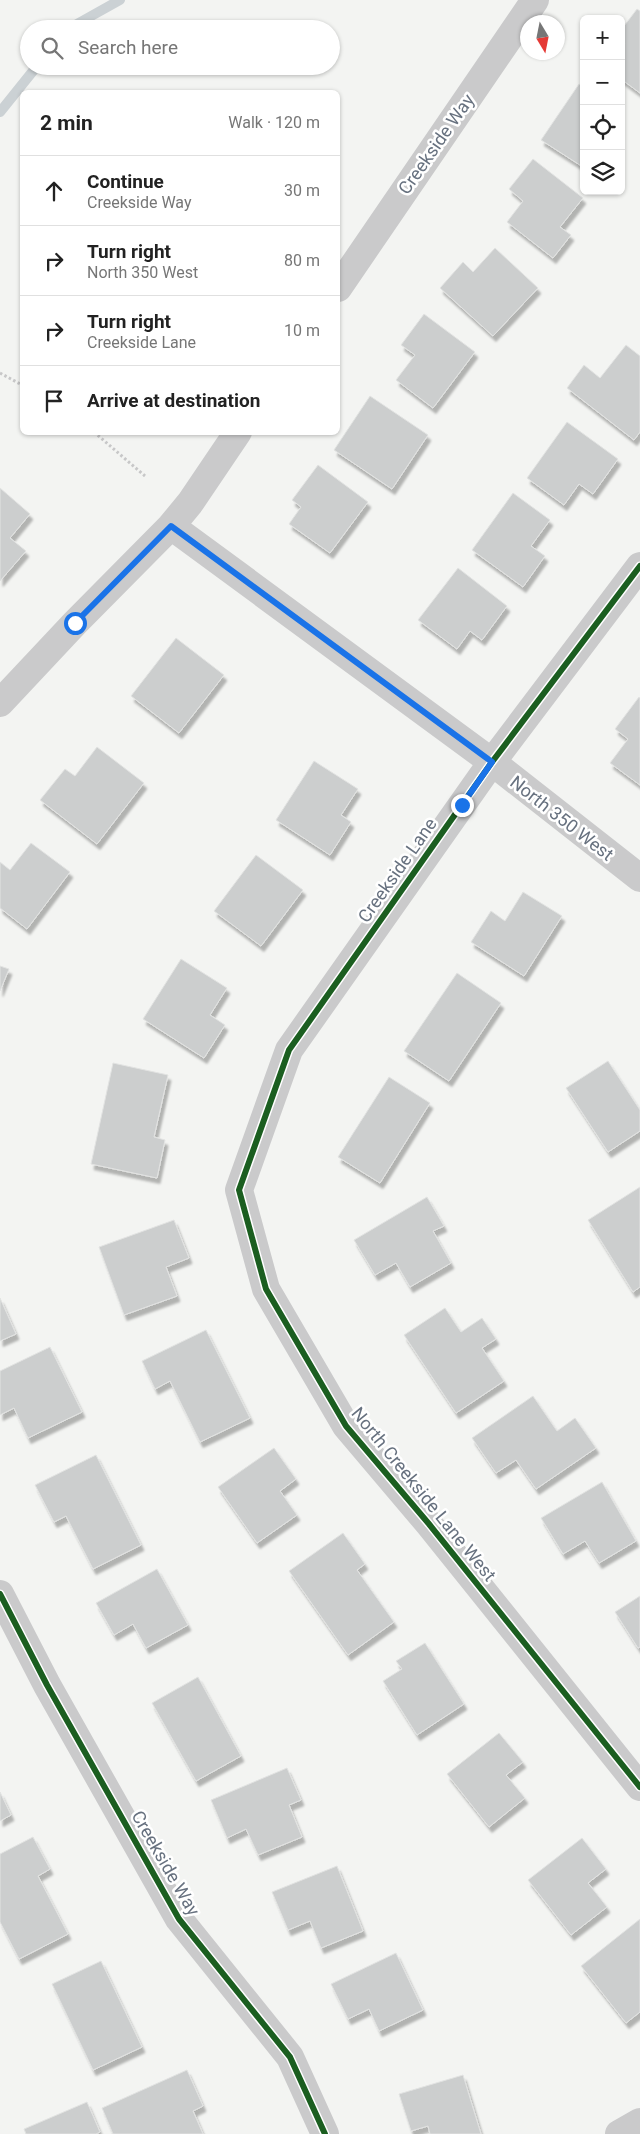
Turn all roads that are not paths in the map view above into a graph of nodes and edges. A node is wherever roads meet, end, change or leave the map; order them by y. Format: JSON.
{"nodes":[{"id":1,"x":536,"y":0,"type":"edge"},
{"id":2,"x":340,"y":285,"type":"edge"},
{"id":3,"x":236,"y":435,"type":"edge"},
{"id":4,"x":171,"y":526,"type":"junction"},
{"id":5,"x":640,"y":566,"type":"edge"},
{"id":6,"x":0,"y":703,"type":"edge"},
{"id":7,"x":492,"y":762,"type":"junction"},
{"id":8,"x":640,"y":878,"type":"edge"},
{"id":9,"x":239,"y":1190,"type":"joint"},
{"id":10,"x":0,"y":1594,"type":"edge"},
{"id":11,"x":640,"y":1787,"type":"edge"},
{"id":12,"x":640,"y":2122,"type":"edge"},
{"id":13,"x":325,"y":2134,"type":"edge"},
{"id":14,"x":619,"y":2134,"type":"edge"}],
"edges":[{"from":1,"to":2,"type":"street","name":"Creekside Way"},
{"from":3,"to":4,"type":"street"},
{"from":4,"to":6,"type":"street"},
{"from":4,"to":7,"type":"street","name":"North 350 West"},
{"from":5,"to":7,"type":"street","name":"Creekside Lane"},
{"from":7,"to":8,"type":"street","name":"North 350 West"},
{"from":7,"to":9,"type":"street","name":"Creekside Lane"},
{"from":9,"to":11,"type":"street","name":"North Creekside Lane West"},
{"from":10,"to":13,"type":"street","name":"Creekside Way"},
{"from":12,"to":14,"type":"street"}]}
